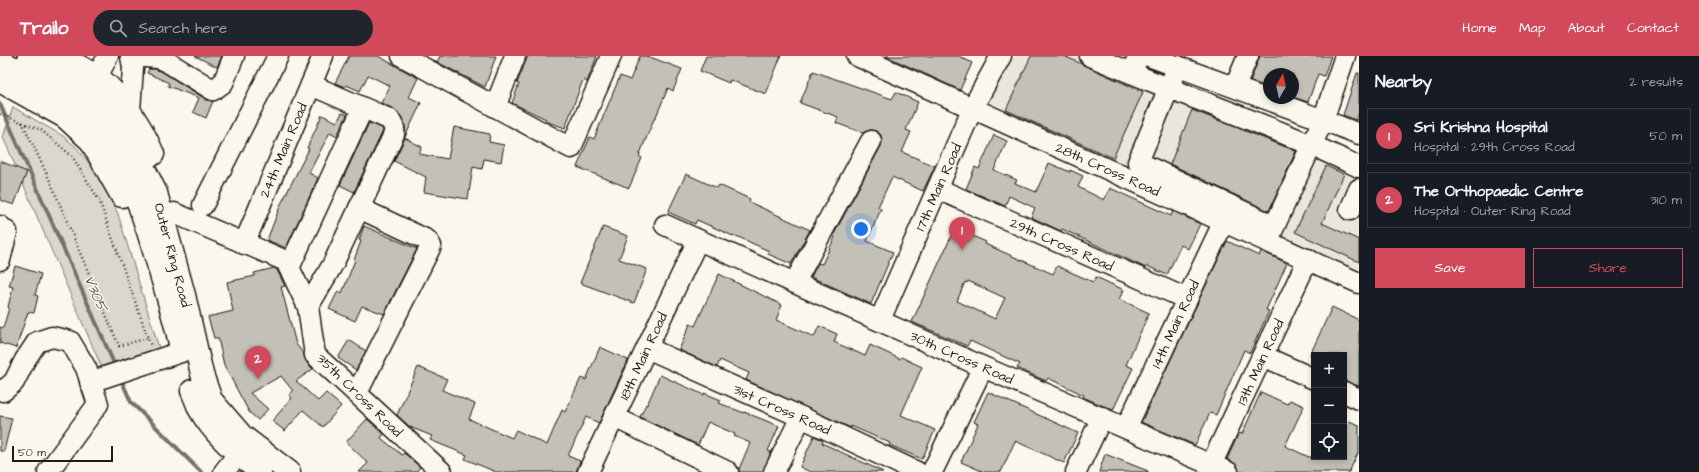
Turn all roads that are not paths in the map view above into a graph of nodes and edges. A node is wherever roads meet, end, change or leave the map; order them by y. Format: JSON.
{"nodes":[{"id":1,"x":58,"y":56,"type":"edge"},
{"id":2,"x":108,"y":56,"type":"edge"},
{"id":3,"x":131,"y":56,"type":"edge"},
{"id":4,"x":234,"y":56,"type":"edge"},
{"id":5,"x":278,"y":56,"type":"edge"},
{"id":6,"x":323,"y":56,"type":"edge"},
{"id":7,"x":515,"y":56,"type":"edge"},
{"id":8,"x":611,"y":56,"type":"edge"},
{"id":9,"x":857,"y":56,"type":"edge"},
{"id":10,"x":1001,"y":56,"type":"edge"},
{"id":11,"x":1090,"y":56,"type":"edge"},
{"id":12,"x":1149,"y":56,"type":"edge"},
{"id":13,"x":1248,"y":56,"type":"edge"},
{"id":14,"x":1345,"y":56,"type":"edge"},
{"id":15,"x":413,"y":59,"type":"edge"},
{"id":16,"x":0,"y":62,"type":"edge"},
{"id":17,"x":30,"y":62,"type":"edge"},
{"id":18,"x":1135,"y":65,"type":"edge"},
{"id":19,"x":1178,"y":66,"type":"junction"},
{"id":20,"x":97,"y":77,"type":"junction"},
{"id":21,"x":0,"y":81,"type":"edge"},
{"id":22,"x":311,"y":85,"type":"junction"},
{"id":23,"x":1235,"y":87,"type":"junction"},
{"id":24,"x":1168,"y":88,"type":"junction"},
{"id":25,"x":496,"y":107,"type":"junction"},
{"id":26,"x":973,"y":107,"type":"junction"},
{"id":27,"x":363,"y":108,"type":"junction"},
{"id":28,"x":130,"y":110,"type":"junction"},
{"id":29,"x":1323,"y":120,"type":"junction"},
{"id":30,"x":1359,"y":134,"type":"edge"},
{"id":31,"x":871,"y":141,"type":"dead end"},
{"id":32,"x":1312,"y":144,"type":"junction"},
{"id":33,"x":1359,"y":167,"type":"edge"},
{"id":34,"x":938,"y":189,"type":"junction"},
{"id":35,"x":1359,"y":189,"type":"edge"},
{"id":36,"x":203,"y":205,"type":"dead end"},
{"id":37,"x":359,"y":208,"type":"junction"},
{"id":38,"x":1350,"y":210,"type":"dead end"},
{"id":39,"x":174,"y":213,"type":"junction"},
{"id":40,"x":1224,"y":221,"type":"junction"},
{"id":41,"x":665,"y":225,"type":"dead end"},
{"id":42,"x":4,"y":229,"type":"edge"},
{"id":43,"x":1271,"y":234,"type":"junction"},
{"id":44,"x":698,"y":240,"type":"junction"},
{"id":45,"x":244,"y":244,"type":"junction"},
{"id":46,"x":1308,"y":259,"type":"junction"},
{"id":47,"x":0,"y":260,"type":"edge"},
{"id":48,"x":289,"y":268,"type":"junction"},
{"id":49,"x":795,"y":282,"type":"junction"},
{"id":50,"x":1359,"y":283,"type":"edge"},
{"id":51,"x":1187,"y":299,"type":"junction"},
{"id":52,"x":308,"y":307,"type":"junction"},
{"id":53,"x":880,"y":320,"type":"junction"},
{"id":54,"x":183,"y":323,"type":"junction"},
{"id":55,"x":646,"y":348,"type":"junction"},
{"id":56,"x":181,"y":352,"type":"junction"},
{"id":57,"x":1263,"y":356,"type":"junction"},
{"id":58,"x":983,"y":367,"type":"junction"},
{"id":59,"x":1311,"y":377,"type":"edge"},
{"id":60,"x":90,"y":382,"type":"junction"},
{"id":61,"x":0,"y":390,"type":"edge"},
{"id":62,"x":357,"y":393,"type":"junction"},
{"id":63,"x":1347,"y":393,"type":"edge"},
{"id":64,"x":1359,"y":398,"type":"edge"},
{"id":65,"x":614,"y":417,"type":"junction"},
{"id":66,"x":801,"y":417,"type":"junction"},
{"id":67,"x":1102,"y":417,"type":"junction"},
{"id":68,"x":1126,"y":428,"type":"junction"},
{"id":69,"x":238,"y":454,"type":"junction"},
{"id":70,"x":1220,"y":468,"type":"edge"},
{"id":71,"x":48,"y":472,"type":"edge"},
{"id":72,"x":224,"y":472,"type":"edge"},
{"id":73,"x":260,"y":472,"type":"edge"},
{"id":74,"x":289,"y":472,"type":"edge"},
{"id":75,"x":442,"y":472,"type":"edge"},
{"id":76,"x":588,"y":472,"type":"edge"},
{"id":77,"x":728,"y":472,"type":"edge"},
{"id":78,"x":774,"y":472,"type":"edge"},
{"id":79,"x":917,"y":472,"type":"edge"},
{"id":80,"x":932,"y":472,"type":"edge"},
{"id":81,"x":1076,"y":472,"type":"edge"}],
"edges":[{"from":1,"to":20,"type":"highway"},
{"from":2,"to":20,"type":"street"},
{"from":3,"to":4,"type":"street"},
{"from":3,"to":28,"type":"street"},
{"from":5,"to":36,"type":"street"},
{"from":6,"to":22,"type":"street","name":"24th Main Road"},
{"from":7,"to":25,"type":"street"},
{"from":8,"to":25,"type":"street"},
{"from":9,"to":26,"type":"street","name":"28th Cross Road"},
{"from":10,"to":26,"type":"street","name":"17th Main Road"},
{"from":11,"to":18,"type":"street"},
{"from":12,"to":19,"type":"street"},
{"from":13,"to":23,"type":"street"},
{"from":14,"to":29,"type":"street"},
{"from":15,"to":25,"type":"street"},
{"from":16,"to":17,"type":"highway","name":"Outer Ring Road"},
{"from":17,"to":54,"type":"highway","name":"Outer Ring Road"},
{"from":18,"to":24,"type":"street"},
{"from":19,"to":23,"type":"street"},
{"from":19,"to":24,"type":"street"},
{"from":20,"to":28,"type":"highway"},
{"from":21,"to":54,"type":"highway"},
{"from":22,"to":27,"type":"street"},
{"from":22,"to":45,"type":"street","name":"24th Main Road"},
{"from":23,"to":29,"type":"street"},
{"from":24,"to":32,"type":"street"},
{"from":24,"to":43,"type":"street"},
{"from":26,"to":34,"type":"street","name":"17th Main Road"},
{"from":26,"to":40,"type":"street","name":"28th Cross Road"},
{"from":27,"to":37,"type":"street"},
{"from":27,"to":48,"type":"street"},
{"from":28,"to":39,"type":"highway"},
{"from":29,"to":30,"type":"street"},
{"from":29,"to":32,"type":"street"},
{"from":31,"to":49,"type":"street"},
{"from":32,"to":33,"type":"street"},
{"from":32,"to":43,"type":"street"},
{"from":34,"to":51,"type":"street","name":"29th Cross Road"},
{"from":34,"to":53,"type":"street","name":"17th Main Road"},
{"from":35,"to":38,"type":"street"},
{"from":37,"to":52,"type":"street"},
{"from":37,"to":62,"type":"street"},
{"from":39,"to":45,"type":"street","name":"35th Cross Road"},
{"from":39,"to":54,"type":"highway"},
{"from":40,"to":43,"type":"street","name":"28th Cross Road"},
{"from":40,"to":51,"type":"street","name":"14th Main Road"},
{"from":41,"to":44,"type":"street","name":"30th Cross Road"},
{"from":42,"to":47,"type":"street"},
{"from":43,"to":46,"type":"street","name":"28th Cross Road"},
{"from":44,"to":49,"type":"street","name":"30th Cross Road"},
{"from":44,"to":55,"type":"street","name":"18th Main Road"},
{"from":45,"to":48,"type":"street","name":"35th Cross Road"},
{"from":46,"to":50,"type":"street","name":"28th Cross Road"},
{"from":46,"to":57,"type":"street","name":"13th Main Road"},
{"from":48,"to":52,"type":"street","name":"35th Cross Road"},
{"from":49,"to":53,"type":"street","name":"30th Cross Road"},
{"from":51,"to":68,"type":"street","name":"14th Main Road"},
{"from":52,"to":62,"type":"street","name":"35th Cross Road"},
{"from":53,"to":58,"type":"street","name":"30th Cross Road"},
{"from":54,"to":56,"type":"highway","name":"Outer Ring Road"},
{"from":54,"to":74,"type":"highway","name":"Outer Ring Road"},
{"from":55,"to":65,"type":"street","name":"18th Main Road"},
{"from":55,"to":66,"type":"street","name":"31st Cross Road"},
{"from":56,"to":60,"type":"street"},
{"from":56,"to":69,"type":"highway","name":"Outer Ring Road"},
{"from":57,"to":59,"type":"street"},
{"from":57,"to":70,"type":"street","name":"13th Main Road"},
{"from":58,"to":67,"type":"street","name":"30th Cross Road"},
{"from":58,"to":80,"type":"street"},
{"from":60,"to":61,"type":"street"},
{"from":60,"to":71,"type":"street"},
{"from":62,"to":75,"type":"street","name":"35th Cross Road"},
{"from":63,"to":64,"type":"street"},
{"from":65,"to":76,"type":"street","name":"18th Main Road"},
{"from":65,"to":77,"type":"street"},
{"from":66,"to":78,"type":"street"},
{"from":66,"to":79,"type":"street","name":"31st Cross Road"},
{"from":67,"to":68,"type":"street","name":"30th Cross Road"},
{"from":67,"to":81,"type":"street"},
{"from":68,"to":70,"type":"street","name":"30th Cross Road"},
{"from":69,"to":72,"type":"street"},
{"from":69,"to":73,"type":"highway","name":"Outer Ring Road"}]}
